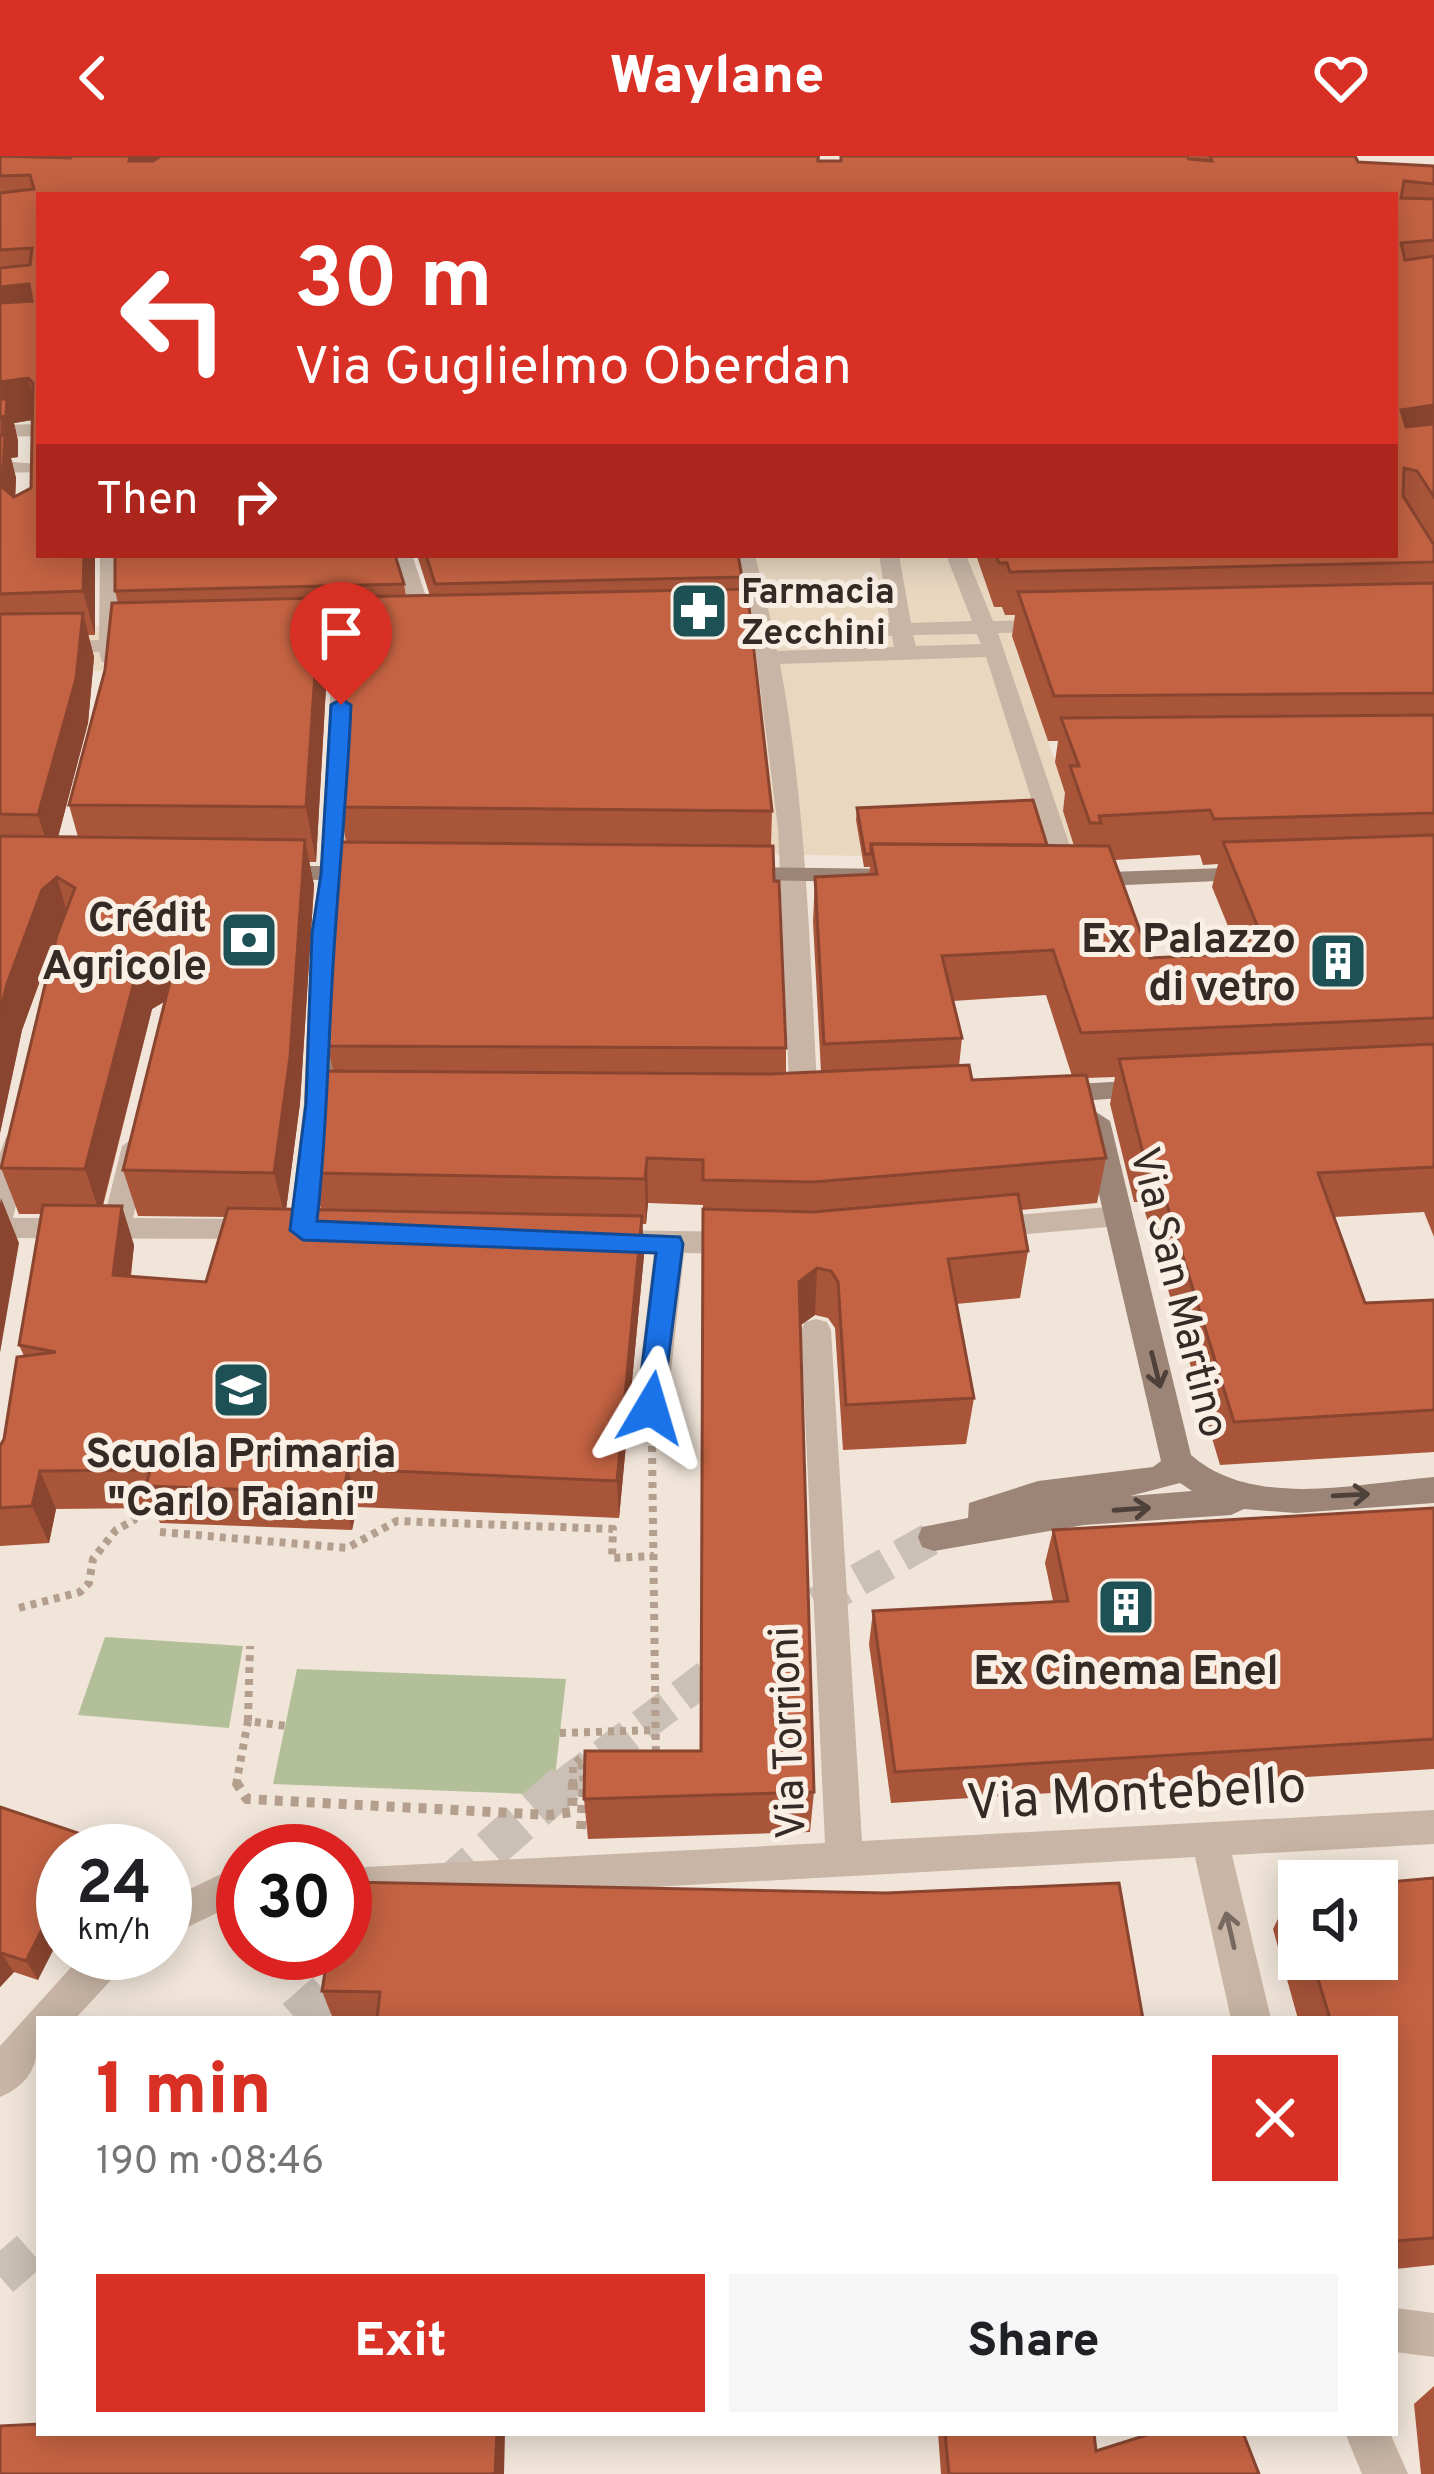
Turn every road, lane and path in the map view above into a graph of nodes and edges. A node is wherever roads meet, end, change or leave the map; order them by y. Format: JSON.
{"nodes":[{"id":1,"x":36,"y":430,"type":"edge"},
{"id":2,"x":0,"y":431,"type":"edge"},
{"id":3,"x":0,"y":467,"type":"edge"},
{"id":4,"x":110,"y":558,"type":"edge"},
{"id":5,"x":403,"y":558,"type":"edge"},
{"id":6,"x":745,"y":558,"type":"edge"},
{"id":7,"x":890,"y":558,"type":"edge"},
{"id":8,"x":958,"y":558,"type":"edge"},
{"id":9,"x":1072,"y":625,"type":"edge"},
{"id":10,"x":996,"y":627,"type":"junction"},
{"id":11,"x":902,"y":628,"type":"junction"},
{"id":12,"x":848,"y":630,"type":"junction"},
{"id":13,"x":757,"y":632,"type":"junction"},
{"id":14,"x":679,"y":634,"type":"edge"},
{"id":15,"x":274,"y":643,"type":"edge"},
{"id":16,"x":110,"y":645,"type":"junction"},
{"id":17,"x":157,"y":645,"type":"edge"},
{"id":18,"x":0,"y":648,"type":"edge"},
{"id":19,"x":994,"y":650,"type":"junction"},
{"id":20,"x":344,"y":652,"type":"junction"},
{"id":21,"x":906,"y":653,"type":"junction"},
{"id":22,"x":854,"y":655,"type":"junction"},
{"id":23,"x":769,"y":658,"type":"junction"},
{"id":24,"x":108,"y":688,"type":"edge"},
{"id":25,"x":249,"y":873,"type":"edge"},
{"id":26,"x":1276,"y":873,"type":"edge"},
{"id":27,"x":332,"y":874,"type":"junction"},
{"id":28,"x":397,"y":874,"type":"edge"},
{"id":29,"x":704,"y":874,"type":"edge"},
{"id":30,"x":792,"y":874,"type":"junction"},
{"id":31,"x":927,"y":877,"type":"edge"},
{"id":32,"x":1173,"y":1088,"type":"edge"},
{"id":33,"x":1089,"y":1092,"type":"junction"},
{"id":34,"x":1018,"y":1095,"type":"edge"},
{"id":35,"x":318,"y":1103,"type":"junction"},
{"id":36,"x":403,"y":1104,"type":"edge"},
{"id":37,"x":769,"y":1106,"type":"edge"},
{"id":38,"x":25,"y":1108,"type":"edge"},
{"id":39,"x":142,"y":1119,"type":"edge"},
{"id":40,"x":0,"y":1216,"type":"edge"},
{"id":41,"x":1119,"y":1216,"type":"junction"},
{"id":42,"x":0,"y":1228,"type":"edge"},
{"id":43,"x":116,"y":1228,"type":"junction"},
{"id":44,"x":953,"y":1231,"type":"edge"},
{"id":45,"x":578,"y":1240,"type":"edge"},
{"id":46,"x":764,"y":1243,"type":"edge"},
{"id":47,"x":670,"y":1244,"type":"junction"},
{"id":48,"x":816,"y":1330,"type":"dead end"},
{"id":49,"x":651,"y":1408,"type":"joint"},
{"id":50,"x":1177,"y":1461,"type":"junction"},
{"id":51,"x":146,"y":1479,"type":"edge"},
{"id":52,"x":1434,"y":1490,"type":"edge"},
{"id":53,"x":1268,"y":1499,"type":"junction"},
{"id":54,"x":160,"y":1532,"type":"edge"},
{"id":55,"x":654,"y":1556,"type":"junction"},
{"id":56,"x":20,"y":1608,"type":"dead end"},
{"id":57,"x":250,"y":1646,"type":"dead end"},
{"id":58,"x":248,"y":1721,"type":"junction"},
{"id":59,"x":286,"y":1726,"type":"dead end"},
{"id":60,"x":656,"y":1730,"type":"junction"},
{"id":61,"x":560,"y":1733,"type":"dead end"},
{"id":62,"x":657,"y":1774,"type":"edge"},
{"id":63,"x":1434,"y":1827,"type":"edge"},
{"id":64,"x":581,"y":1835,"type":"edge"},
{"id":65,"x":1210,"y":1841,"type":"junction"},
{"id":66,"x":844,"y":1856,"type":"junction"},
{"id":67,"x":372,"y":1884,"type":"edge"},
{"id":68,"x":85,"y":1980,"type":"edge"},
{"id":69,"x":51,"y":2016,"type":"edge"},
{"id":70,"x":1250,"y":2016,"type":"edge"},
{"id":71,"x":36,"y":2034,"type":"edge"},
{"id":72,"x":0,"y":2077,"type":"edge"},
{"id":73,"x":1398,"y":2330,"type":"edge"},
{"id":74,"x":1434,"y":2335,"type":"edge"},
{"id":75,"x":1368,"y":2436,"type":"edge"},
{"id":76,"x":1385,"y":2474,"type":"edge"}],
"edges":[{"from":1,"to":2,"type":"street"},
{"from":1,"to":3,"type":"street"},
{"from":4,"to":16,"type":"street"},
{"from":5,"to":20,"type":"street"},
{"from":6,"to":13,"type":"street"},
{"from":7,"to":11,"type":"street"},
{"from":8,"to":10,"type":"street"},
{"from":9,"to":10,"type":"street"},
{"from":10,"to":11,"type":"street"},
{"from":10,"to":19,"type":"street"},
{"from":11,"to":12,"type":"street"},
{"from":11,"to":21,"type":"street"},
{"from":12,"to":13,"type":"street"},
{"from":12,"to":22,"type":"street"},
{"from":13,"to":14,"type":"street"},
{"from":13,"to":23,"type":"street"},
{"from":15,"to":20,"type":"street"},
{"from":16,"to":17,"type":"street"},
{"from":16,"to":18,"type":"street"},
{"from":16,"to":24,"type":"street"},
{"from":19,"to":21,"type":"street"},
{"from":19,"to":26,"type":"street"},
{"from":20,"to":27,"type":"street"},
{"from":21,"to":22,"type":"street"},
{"from":22,"to":23,"type":"street"},
{"from":23,"to":30,"type":"street"},
{"from":25,"to":27,"type":"street"},
{"from":27,"to":28,"type":"street"},
{"from":27,"to":35,"type":"street"},
{"from":29,"to":30,"type":"street"},
{"from":30,"to":31,"type":"street"},
{"from":30,"to":37,"type":"street"},
{"from":32,"to":33,"type":"street"},
{"from":33,"to":34,"type":"street"},
{"from":33,"to":41,"type":"street","name":"Via San Martino"},
{"from":35,"to":36,"type":"street"},
{"from":35,"to":43,"type":"street"},
{"from":38,"to":40,"type":"street"},
{"from":39,"to":43,"type":"street"},
{"from":41,"to":44,"type":"street"},
{"from":41,"to":50,"type":"street","name":"Via San Martino","one_way":true},
{"from":42,"to":43,"type":"street"},
{"from":45,"to":47,"type":"street"},
{"from":46,"to":47,"type":"street"},
{"from":47,"to":49,"type":"street"},
{"from":48,"to":66,"type":"street","name":"Via Torrioni"},
{"from":49,"to":55,"type":"path"},
{"from":50,"to":53,"type":"street","name":"Via San Martino"},
{"from":50,"to":53,"type":"street","one_way":true},
{"from":51,"to":56,"type":"path"},
{"from":53,"to":52,"type":"street","name":"Via San Martino","one_way":true},
{"from":54,"to":55,"type":"path"},
{"from":55,"to":60,"type":"path"},
{"from":57,"to":58,"type":"path"},
{"from":58,"to":59,"type":"path"},
{"from":58,"to":64,"type":"path"},
{"from":60,"to":61,"type":"path"},
{"from":60,"to":62,"type":"path"},
{"from":63,"to":65,"type":"street","name":"Via Montebello"},
{"from":65,"to":66,"type":"street","name":"Via Montebello"},
{"from":70,"to":65,"type":"street","one_way":true},
{"from":66,"to":67,"type":"street","name":"Via Torrioni"},
{"from":68,"to":69,"type":"street"},
{"from":71,"to":72,"type":"street"},
{"from":73,"to":74,"type":"street"},
{"from":75,"to":76,"type":"street"}]}
